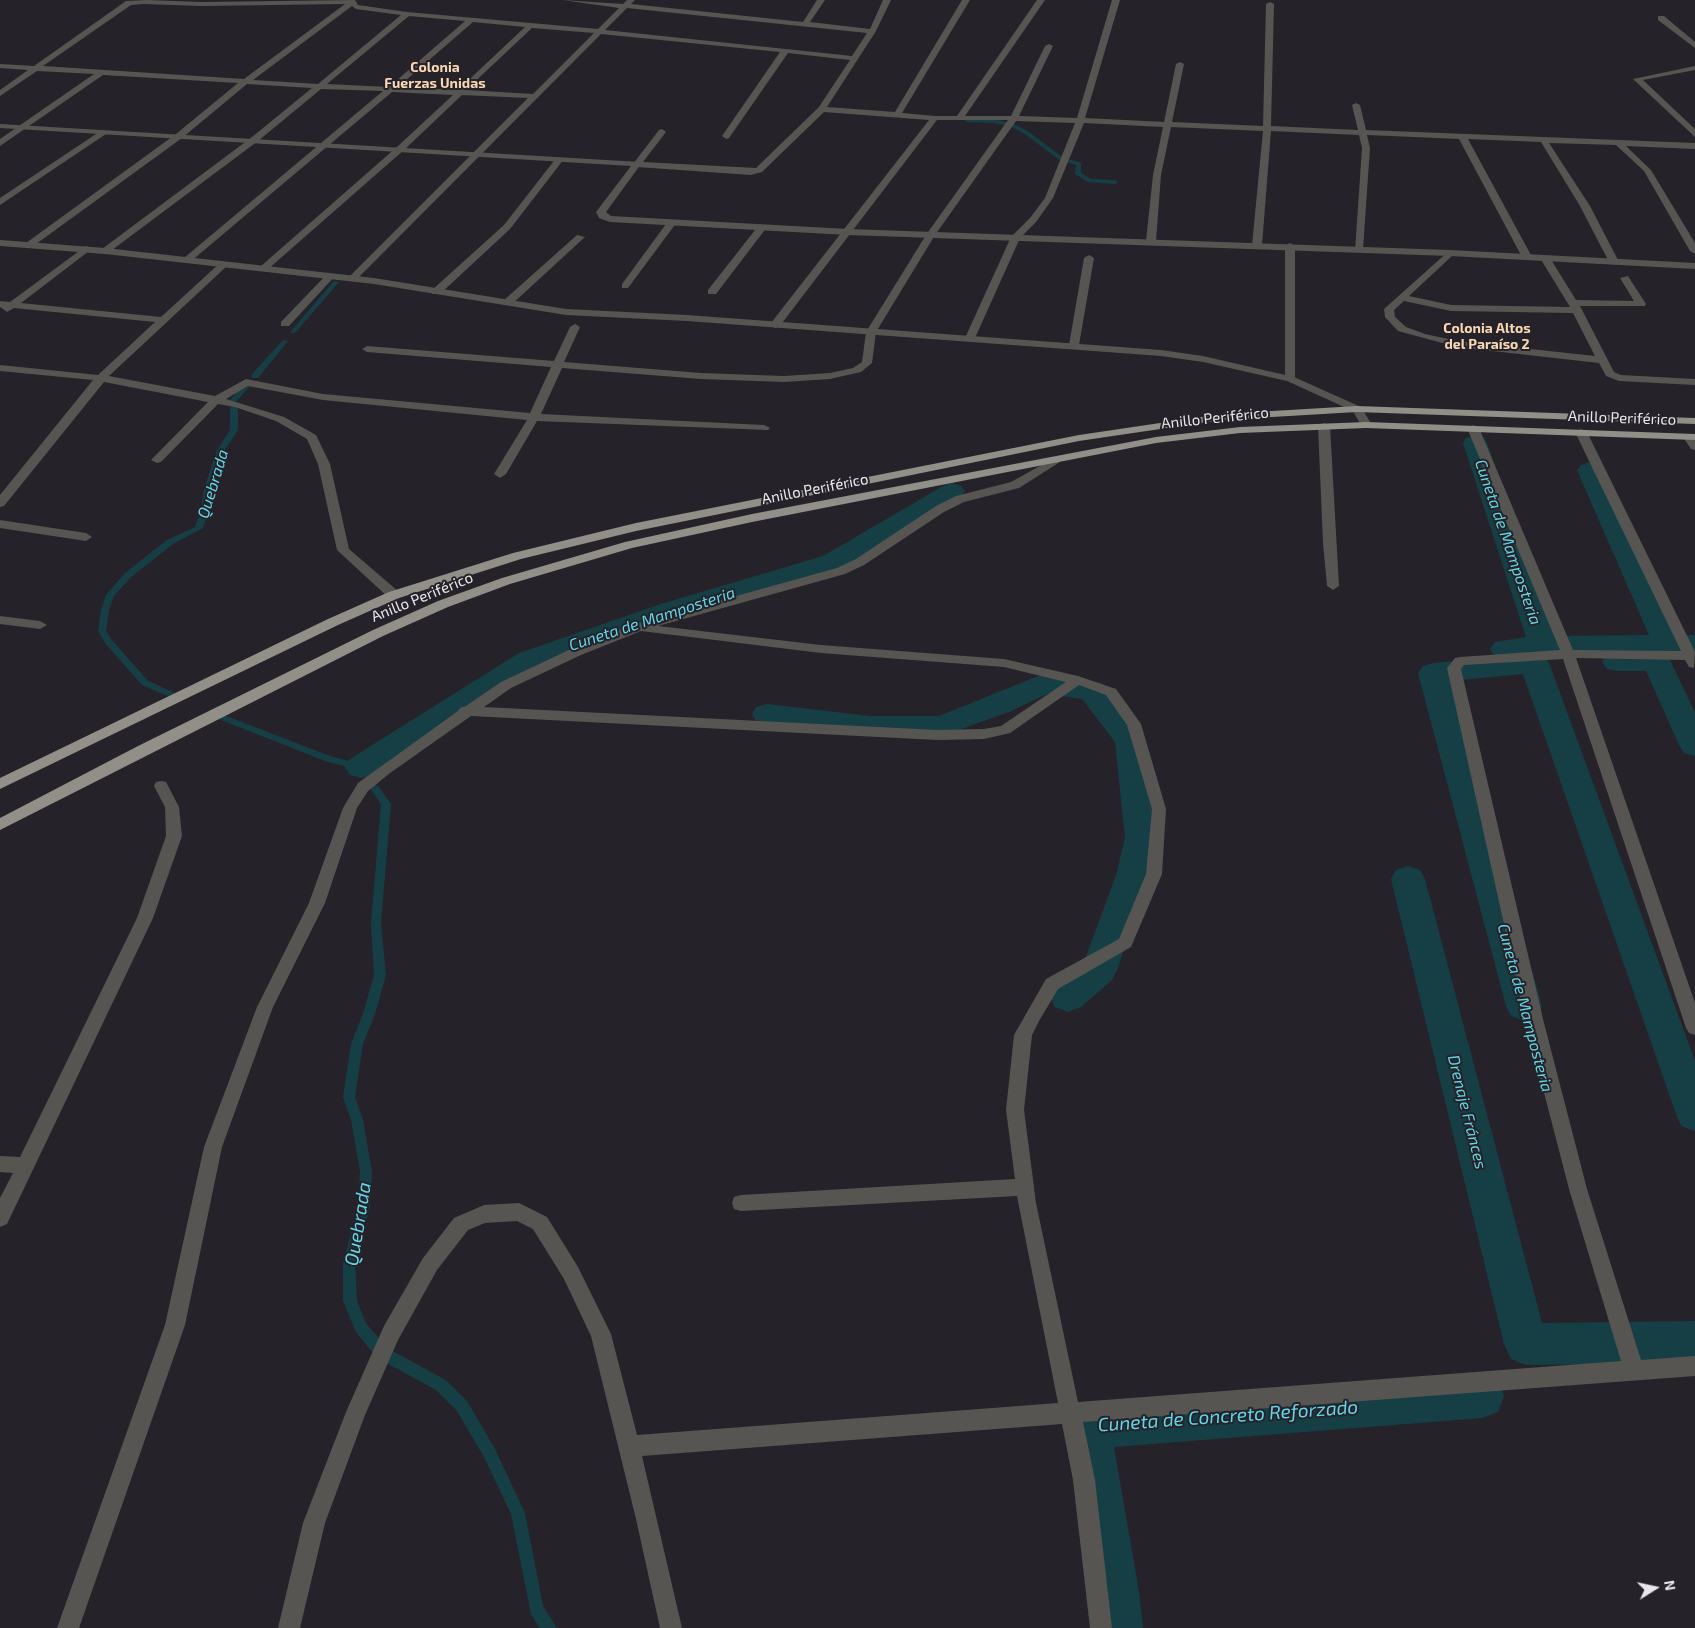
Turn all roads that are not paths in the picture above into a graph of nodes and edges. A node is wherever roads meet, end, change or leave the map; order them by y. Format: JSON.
{"nodes":[{"id":1,"x":363,"y":0,"type":"edge"},
{"id":2,"x":566,"y":0,"type":"edge"},
{"id":3,"x":820,"y":0,"type":"edge"},
{"id":4,"x":888,"y":0,"type":"edge"},
{"id":5,"x":966,"y":0,"type":"edge"},
{"id":6,"x":1041,"y":0,"type":"edge"},
{"id":7,"x":1116,"y":0,"type":"edge"},
{"id":8,"x":353,"y":2,"type":"junction"},
{"id":9,"x":628,"y":2,"type":"edge"},
{"id":10,"x":1270,"y":4,"type":"dead end"},
{"id":11,"x":407,"y":14,"type":"junction"},
{"id":12,"x":1661,"y":18,"type":"dead end"},
{"id":13,"x":471,"y":20,"type":"junction"},
{"id":14,"x":806,"y":24,"type":"junction"},
{"id":15,"x":531,"y":25,"type":"junction"},
{"id":16,"x":600,"y":31,"type":"junction"},
{"id":17,"x":872,"y":31,"type":"junction"},
{"id":18,"x":1049,"y":46,"type":"dead end"},
{"id":19,"x":1695,"y":46,"type":"edge"},
{"id":20,"x":786,"y":50,"type":"junction"},
{"id":21,"x":854,"y":58,"type":"junction"},
{"id":22,"x":1180,"y":64,"type":"dead end"},
{"id":23,"x":0,"y":66,"type":"edge"},
{"id":24,"x":37,"y":68,"type":"junction"},
{"id":25,"x":1695,"y":68,"type":"edge"},
{"id":26,"x":101,"y":73,"type":"junction"},
{"id":27,"x":246,"y":81,"type":"junction"},
{"id":28,"x":318,"y":86,"type":"junction"},
{"id":29,"x":391,"y":88,"type":"junction"},
{"id":30,"x":462,"y":92,"type":"junction"},
{"id":31,"x":0,"y":94,"type":"edge"},
{"id":32,"x":535,"y":96,"type":"junction"},
{"id":33,"x":1356,"y":105,"type":"dead end"},
{"id":34,"x":822,"y":109,"type":"junction"},
{"id":35,"x":897,"y":115,"type":"junction"},
{"id":36,"x":960,"y":117,"type":"junction"},
{"id":37,"x":935,"y":118,"type":"junction"},
{"id":38,"x":1011,"y":122,"type":"junction"},
{"id":39,"x":1080,"y":122,"type":"junction"},
{"id":40,"x":0,"y":126,"type":"edge"},
{"id":41,"x":1168,"y":126,"type":"junction"},
{"id":42,"x":25,"y":127,"type":"junction"},
{"id":43,"x":1266,"y":128,"type":"junction"},
{"id":44,"x":105,"y":132,"type":"junction"},
{"id":45,"x":662,"y":132,"type":"dead end"},
{"id":46,"x":1363,"y":132,"type":"junction"},
{"id":47,"x":1695,"y":134,"type":"edge"},
{"id":48,"x":179,"y":136,"type":"junction"},
{"id":49,"x":726,"y":136,"type":"dead end"},
{"id":50,"x":1462,"y":136,"type":"junction"},
{"id":51,"x":1543,"y":139,"type":"junction"},
{"id":52,"x":255,"y":140,"type":"junction"},
{"id":53,"x":0,"y":143,"type":"edge"},
{"id":54,"x":327,"y":144,"type":"junction"},
{"id":55,"x":1619,"y":144,"type":"junction"},
{"id":56,"x":1695,"y":146,"type":"edge"},
{"id":57,"x":401,"y":148,"type":"junction"},
{"id":58,"x":477,"y":155,"type":"junction"},
{"id":59,"x":560,"y":160,"type":"junction"},
{"id":60,"x":637,"y":164,"type":"junction"},
{"id":61,"x":0,"y":202,"type":"edge"},
{"id":62,"x":672,"y":222,"type":"junction"},
{"id":63,"x":762,"y":227,"type":"junction"},
{"id":64,"x":848,"y":232,"type":"junction"},
{"id":65,"x":931,"y":235,"type":"junction"},
{"id":66,"x":580,"y":237,"type":"dead end"},
{"id":67,"x":1016,"y":237,"type":"junction"},
{"id":68,"x":1151,"y":241,"type":"junction"},
{"id":69,"x":0,"y":243,"type":"edge"},
{"id":70,"x":29,"y":245,"type":"junction"},
{"id":71,"x":1257,"y":245,"type":"junction"},
{"id":72,"x":1290,"y":246,"type":"junction"},
{"id":73,"x":86,"y":249,"type":"junction"},
{"id":74,"x":1358,"y":249,"type":"junction"},
{"id":75,"x":1695,"y":250,"type":"edge"},
{"id":76,"x":105,"y":251,"type":"junction"},
{"id":77,"x":1450,"y":252,"type":"junction"},
{"id":78,"x":1527,"y":257,"type":"junction"},
{"id":79,"x":1089,"y":258,"type":"dead end"},
{"id":80,"x":1545,"y":258,"type":"junction"},
{"id":81,"x":187,"y":260,"type":"junction"},
{"id":82,"x":1614,"y":262,"type":"junction"},
{"id":83,"x":224,"y":264,"type":"junction"},
{"id":84,"x":1695,"y":266,"type":"edge"},
{"id":85,"x":264,"y":268,"type":"junction"},
{"id":86,"x":330,"y":276,"type":"junction"},
{"id":87,"x":352,"y":278,"type":"junction"},
{"id":88,"x":1625,"y":278,"type":"dead end"},
{"id":89,"x":625,"y":286,"type":"dead end"},
{"id":90,"x":436,"y":292,"type":"junction"},
{"id":91,"x":712,"y":292,"type":"dead end"},
{"id":92,"x":1401,"y":297,"type":"junction"},
{"id":93,"x":506,"y":303,"type":"junction"},
{"id":94,"x":5,"y":305,"type":"edge"},
{"id":95,"x":1575,"y":307,"type":"junction"},
{"id":96,"x":0,"y":314,"type":"edge"},
{"id":97,"x":164,"y":320,"type":"junction"},
{"id":98,"x":285,"y":324,"type":"dead end"},
{"id":99,"x":775,"y":325,"type":"junction"},
{"id":100,"x":575,"y":327,"type":"dead end"},
{"id":101,"x":871,"y":332,"type":"junction"},
{"id":102,"x":970,"y":338,"type":"junction"},
{"id":103,"x":1074,"y":345,"type":"junction"},
{"id":104,"x":367,"y":348,"type":"dead end"},
{"id":105,"x":1603,"y":360,"type":"junction"},
{"id":106,"x":558,"y":365,"type":"junction"},
{"id":107,"x":0,"y":368,"type":"edge"},
{"id":108,"x":101,"y":378,"type":"junction"},
{"id":109,"x":1290,"y":379,"type":"junction"},
{"id":110,"x":1695,"y":382,"type":"edge"},
{"id":111,"x":215,"y":401,"type":"junction"},
{"id":112,"x":1357,"y":409,"type":"junction"},
{"id":113,"x":534,"y":417,"type":"junction"},
{"id":114,"x":1695,"y":421,"type":"edge"},
{"id":115,"x":1366,"y":425,"type":"junction"},
{"id":116,"x":1324,"y":426,"type":"junction"},
{"id":117,"x":764,"y":428,"type":"dead end"},
{"id":118,"x":1473,"y":428,"type":"junction"},
{"id":119,"x":1580,"y":432,"type":"junction"},
{"id":120,"x":1693,"y":440,"type":"edge"},
{"id":121,"x":157,"y":460,"type":"dead end"},
{"id":122,"x":1056,"y":460,"type":"junction"},
{"id":123,"x":500,"y":474,"type":"dead end"},
{"id":124,"x":0,"y":503,"type":"edge"},
{"id":125,"x":0,"y":524,"type":"edge"},
{"id":126,"x":86,"y":537,"type":"dead end"},
{"id":127,"x":1334,"y":586,"type":"dead end"},
{"id":128,"x":394,"y":595,"type":"junction"},
{"id":129,"x":0,"y":620,"type":"edge"},
{"id":130,"x":40,"y":625,"type":"dead end"},
{"id":131,"x":637,"y":628,"type":"junction"},
{"id":132,"x":1566,"y":652,"type":"junction"},
{"id":133,"x":1692,"y":657,"type":"edge"},
{"id":134,"x":1071,"y":685,"type":"junction"},
{"id":135,"x":466,"y":711,"type":"junction"},
{"id":136,"x":0,"y":784,"type":"edge"},
{"id":137,"x":160,"y":786,"type":"dead end"},
{"id":138,"x":0,"y":825,"type":"edge"},
{"id":139,"x":1695,"y":1028,"type":"edge"},
{"id":140,"x":0,"y":1164,"type":"edge"},
{"id":141,"x":25,"y":1165,"type":"junction"},
{"id":142,"x":1025,"y":1187,"type":"junction"},
{"id":143,"x":741,"y":1203,"type":"dead end"},
{"id":144,"x":0,"y":1218,"type":"edge"},
{"id":145,"x":1631,"y":1360,"type":"junction"},
{"id":146,"x":1695,"y":1366,"type":"edge"},
{"id":147,"x":1070,"y":1413,"type":"junction"},
{"id":148,"x":628,"y":1446,"type":"junction"},
{"id":149,"x":68,"y":1628,"type":"edge"},
{"id":150,"x":289,"y":1628,"type":"edge"},
{"id":151,"x":671,"y":1628,"type":"edge"},
{"id":152,"x":1101,"y":1628,"type":"edge"}],
"edges":[{"from":1,"to":8,"type":"street"},
{"from":2,"to":9,"type":"street"},
{"from":3,"to":14,"type":"street"},
{"from":4,"to":17,"type":"street"},
{"from":5,"to":35,"type":"street"},
{"from":6,"to":36,"type":"street"},
{"from":7,"to":39,"type":"street"},
{"from":8,"to":11,"type":"street"},
{"from":8,"to":24,"type":"street"},
{"from":8,"to":27,"type":"street"},
{"from":9,"to":14,"type":"street"},
{"from":9,"to":16,"type":"street"},
{"from":10,"to":43,"type":"street"},
{"from":11,"to":13,"type":"street"},
{"from":11,"to":28,"type":"street"},
{"from":12,"to":19,"type":"street"},
{"from":13,"to":15,"type":"street"},
{"from":13,"to":29,"type":"street"},
{"from":14,"to":17,"type":"street"},
{"from":15,"to":16,"type":"street"},
{"from":15,"to":30,"type":"street"},
{"from":16,"to":20,"type":"street"},
{"from":16,"to":32,"type":"street"},
{"from":17,"to":21,"type":"street"},
{"from":18,"to":38,"type":"street"},
{"from":20,"to":21,"type":"street"},
{"from":20,"to":49,"type":"street"},
{"from":21,"to":34,"type":"street"},
{"from":22,"to":41,"type":"street"},
{"from":23,"to":24,"type":"street"},
{"from":24,"to":26,"type":"street"},
{"from":24,"to":31,"type":"street"},
{"from":25,"to":47,"type":"street"},
{"from":26,"to":27,"type":"street"},
{"from":26,"to":42,"type":"street"},
{"from":27,"to":28,"type":"street"},
{"from":27,"to":48,"type":"street"},
{"from":28,"to":29,"type":"street"},
{"from":28,"to":52,"type":"street"},
{"from":29,"to":30,"type":"street"},
{"from":29,"to":54,"type":"street"},
{"from":30,"to":32,"type":"street"},
{"from":30,"to":57,"type":"street"},
{"from":32,"to":58,"type":"street"},
{"from":33,"to":46,"type":"street"},
{"from":34,"to":35,"type":"street"},
{"from":34,"to":60,"type":"street"},
{"from":35,"to":37,"type":"street"},
{"from":36,"to":37,"type":"street"},
{"from":36,"to":38,"type":"street"},
{"from":37,"to":64,"type":"street"},
{"from":38,"to":39,"type":"street"},
{"from":38,"to":65,"type":"street"},
{"from":39,"to":41,"type":"street"},
{"from":39,"to":67,"type":"street"},
{"from":40,"to":42,"type":"street"},
{"from":41,"to":43,"type":"street"},
{"from":41,"to":68,"type":"street"},
{"from":42,"to":44,"type":"street"},
{"from":42,"to":53,"type":"street"},
{"from":43,"to":46,"type":"street"},
{"from":43,"to":71,"type":"street"},
{"from":44,"to":48,"type":"street"},
{"from":44,"to":61,"type":"street"},
{"from":45,"to":60,"type":"street"},
{"from":46,"to":50,"type":"street"},
{"from":46,"to":74,"type":"street"},
{"from":48,"to":52,"type":"street"},
{"from":48,"to":70,"type":"street"},
{"from":50,"to":51,"type":"street"},
{"from":50,"to":78,"type":"street"},
{"from":51,"to":55,"type":"street"},
{"from":51,"to":82,"type":"street"},
{"from":52,"to":54,"type":"street"},
{"from":52,"to":76,"type":"street"},
{"from":54,"to":57,"type":"street"},
{"from":54,"to":81,"type":"street"},
{"from":55,"to":56,"type":"street"},
{"from":55,"to":75,"type":"street"},
{"from":57,"to":58,"type":"street"},
{"from":57,"to":85,"type":"street"},
{"from":58,"to":59,"type":"street"},
{"from":58,"to":87,"type":"street"},
{"from":59,"to":60,"type":"street"},
{"from":59,"to":90,"type":"street"},
{"from":60,"to":62,"type":"street"},
{"from":62,"to":63,"type":"street"},
{"from":62,"to":89,"type":"street"},
{"from":63,"to":64,"type":"street"},
{"from":63,"to":91,"type":"street"},
{"from":64,"to":65,"type":"street"},
{"from":64,"to":99,"type":"street"},
{"from":65,"to":67,"type":"street"},
{"from":65,"to":101,"type":"street"},
{"from":66,"to":93,"type":"street"},
{"from":67,"to":68,"type":"street"},
{"from":67,"to":102,"type":"street"},
{"from":68,"to":71,"type":"street"},
{"from":69,"to":70,"type":"street"},
{"from":70,"to":73,"type":"street"},
{"from":71,"to":72,"type":"street"},
{"from":72,"to":74,"type":"street"},
{"from":72,"to":109,"type":"street"},
{"from":73,"to":76,"type":"street"},
{"from":73,"to":94,"type":"street"},
{"from":74,"to":77,"type":"street"},
{"from":76,"to":81,"type":"street"},
{"from":77,"to":78,"type":"street"},
{"from":77,"to":92,"type":"street"},
{"from":78,"to":80,"type":"street"},
{"from":79,"to":103,"type":"street"},
{"from":80,"to":82,"type":"street"},
{"from":80,"to":95,"type":"street"},
{"from":81,"to":83,"type":"street"},
{"from":82,"to":84,"type":"street"},
{"from":83,"to":85,"type":"street"},
{"from":83,"to":97,"type":"street"},
{"from":85,"to":86,"type":"street"},
{"from":86,"to":87,"type":"street"},
{"from":86,"to":98,"type":"street"},
{"from":87,"to":90,"type":"street"},
{"from":88,"to":95,"type":"street"},
{"from":90,"to":93,"type":"street"},
{"from":92,"to":95,"type":"street"},
{"from":92,"to":105,"type":"street"},
{"from":93,"to":99,"type":"street"},
{"from":94,"to":96,"type":"street"},
{"from":94,"to":97,"type":"street"},
{"from":95,"to":105,"type":"street"},
{"from":97,"to":108,"type":"street"},
{"from":99,"to":101,"type":"street"},
{"from":100,"to":106,"type":"street"},
{"from":101,"to":102,"type":"street"},
{"from":101,"to":106,"type":"street"},
{"from":102,"to":103,"type":"street"},
{"from":103,"to":109,"type":"street"},
{"from":104,"to":106,"type":"street"},
{"from":105,"to":110,"type":"street"},
{"from":106,"to":113,"type":"street"},
{"from":107,"to":108,"type":"street"},
{"from":108,"to":111,"type":"street"},
{"from":108,"to":124,"type":"street"},
{"from":109,"to":112,"type":"street"},
{"from":111,"to":113,"type":"street"},
{"from":111,"to":121,"type":"street"},
{"from":111,"to":128,"type":"street"},
{"from":112,"to":114,"type":"highway","name":"Anillo Periférico"},
{"from":112,"to":115,"type":"street"},
{"from":112,"to":128,"type":"highway","name":"Anillo Periférico"},
{"from":113,"to":117,"type":"street"},
{"from":113,"to":123,"type":"street"},
{"from":115,"to":116,"type":"highway","name":"Anillo Periférico"},
{"from":115,"to":118,"type":"highway","name":"Anillo Periférico"},
{"from":116,"to":122,"type":"highway","name":"Anillo Periférico"},
{"from":116,"to":127,"type":"street"},
{"from":118,"to":119,"type":"highway","name":"Anillo Periférico"},
{"from":118,"to":132,"type":"street"},
{"from":119,"to":120,"type":"highway","name":"Anillo Periférico"},
{"from":119,"to":133,"type":"street"},
{"from":122,"to":131,"type":"street"},
{"from":122,"to":138,"type":"highway","name":"Anillo Periférico"},
{"from":125,"to":126,"type":"street"},
{"from":128,"to":136,"type":"highway","name":"Anillo Periférico"},
{"from":129,"to":130,"type":"street"},
{"from":131,"to":134,"type":"street"},
{"from":131,"to":135,"type":"street"},
{"from":132,"to":133,"type":"street"},
{"from":132,"to":139,"type":"street"},
{"from":132,"to":145,"type":"street"},
{"from":134,"to":135,"type":"street"},
{"from":134,"to":142,"type":"street"},
{"from":135,"to":149,"type":"street"},
{"from":137,"to":141,"type":"street"},
{"from":140,"to":141,"type":"street"},
{"from":141,"to":144,"type":"street"},
{"from":142,"to":143,"type":"street"},
{"from":142,"to":147,"type":"street"},
{"from":145,"to":146,"type":"street"},
{"from":145,"to":147,"type":"street"},
{"from":147,"to":148,"type":"street"},
{"from":147,"to":152,"type":"street"},
{"from":148,"to":150,"type":"street"},
{"from":148,"to":151,"type":"street"}]}
